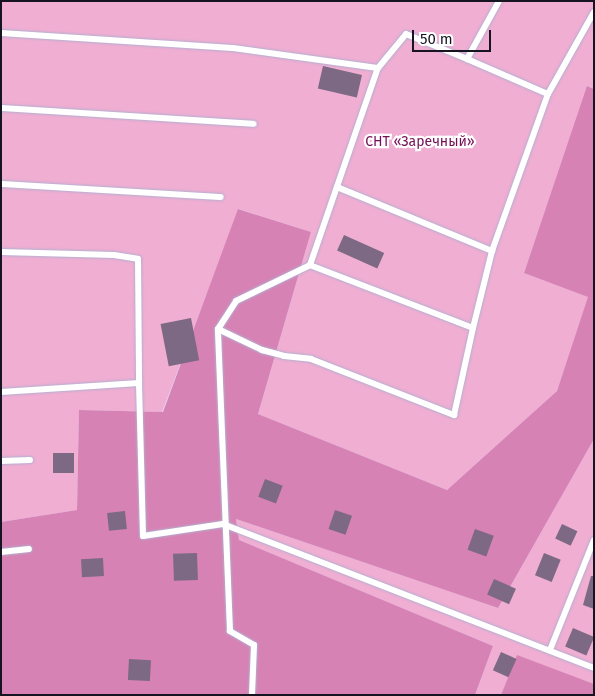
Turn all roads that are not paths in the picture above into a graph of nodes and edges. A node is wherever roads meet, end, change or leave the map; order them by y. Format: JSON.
{"nodes":[{"id":1,"x":499,"y":1,"type":"edge"},
{"id":2,"x":594,"y":12,"type":"edge"},
{"id":3,"x":1,"y":33,"type":"edge"},
{"id":4,"x":467,"y":59,"type":"junction"},
{"id":5,"x":378,"y":68,"type":"junction"},
{"id":6,"x":548,"y":94,"type":"junction"},
{"id":7,"x":1,"y":108,"type":"edge"},
{"id":8,"x":253,"y":124,"type":"dead end"},
{"id":9,"x":1,"y":184,"type":"edge"},
{"id":10,"x":337,"y":188,"type":"junction"},
{"id":11,"x":221,"y":197,"type":"dead end"},
{"id":12,"x":1,"y":252,"type":"edge"},
{"id":13,"x":492,"y":252,"type":"junction"},
{"id":14,"x":310,"y":265,"type":"junction"},
{"id":15,"x":473,"y":328,"type":"junction"},
{"id":16,"x":218,"y":329,"type":"junction"},
{"id":17,"x":139,"y":383,"type":"junction"},
{"id":18,"x":1,"y":392,"type":"edge"},
{"id":19,"x":30,"y":460,"type":"dead end"},
{"id":20,"x":1,"y":461,"type":"edge"},
{"id":21,"x":223,"y":524,"type":"junction"},
{"id":22,"x":594,"y":540,"type":"edge"},
{"id":23,"x":29,"y":548,"type":"dead end"},
{"id":24,"x":1,"y":552,"type":"edge"},
{"id":25,"x":550,"y":650,"type":"junction"},
{"id":26,"x":594,"y":668,"type":"edge"},
{"id":27,"x":252,"y":695,"type":"edge"}],
"edges":[{"from":1,"to":4,"type":"lane"},
{"from":2,"to":6,"type":"lane"},
{"from":3,"to":5,"type":"lane"},
{"from":4,"to":5,"type":"lane"},
{"from":4,"to":6,"type":"lane"},
{"from":5,"to":10,"type":"lane"},
{"from":6,"to":13,"type":"lane"},
{"from":7,"to":8,"type":"lane"},
{"from":9,"to":11,"type":"lane"},
{"from":10,"to":13,"type":"lane"},
{"from":10,"to":14,"type":"lane"},
{"from":12,"to":17,"type":"lane"},
{"from":13,"to":15,"type":"lane"},
{"from":14,"to":15,"type":"lane"},
{"from":14,"to":16,"type":"lane"},
{"from":15,"to":16,"type":"lane"},
{"from":16,"to":21,"type":"lane"},
{"from":17,"to":18,"type":"lane"},
{"from":17,"to":21,"type":"lane"},
{"from":19,"to":20,"type":"lane"},
{"from":21,"to":25,"type":"lane"},
{"from":21,"to":27,"type":"lane"},
{"from":22,"to":25,"type":"lane"},
{"from":23,"to":24,"type":"lane"},
{"from":25,"to":26,"type":"lane"}]}
